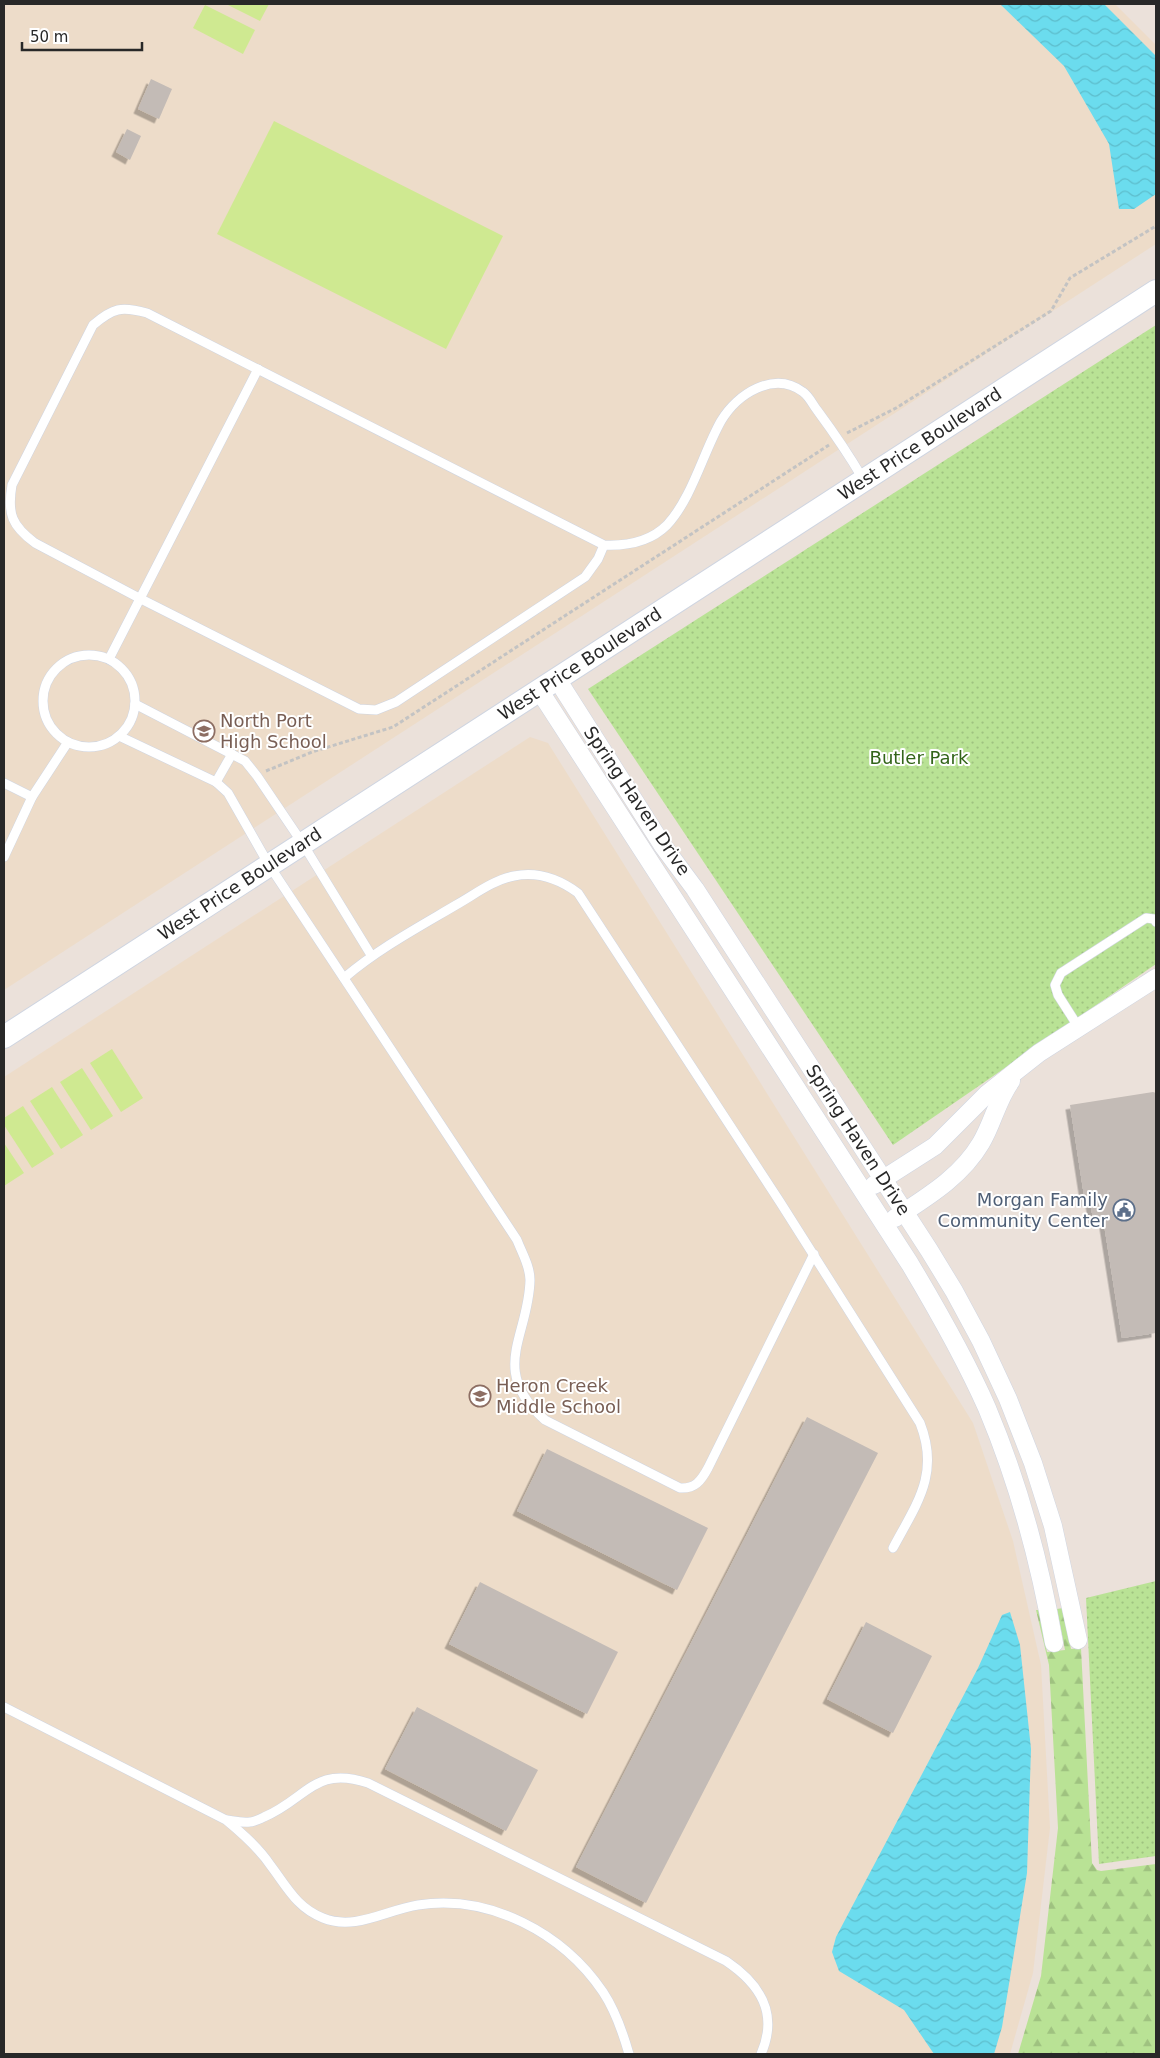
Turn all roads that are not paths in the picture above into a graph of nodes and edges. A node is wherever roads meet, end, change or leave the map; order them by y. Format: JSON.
{"nodes":[{"id":1,"x":1156,"y":292,"type":"edge"},
{"id":2,"x":258,"y":369,"type":"junction"},
{"id":3,"x":864,"y":480,"type":"junction"},
{"id":4,"x":604,"y":545,"type":"junction"},
{"id":5,"x":140,"y":599,"type":"junction"},
{"id":6,"x":109,"y":659,"type":"junction"},
{"id":7,"x":548,"y":685,"type":"junction"},
{"id":8,"x":135,"y":704,"type":"junction"},
{"id":9,"x":119,"y":736,"type":"junction"},
{"id":10,"x":68,"y":742,"type":"junction"},
{"id":11,"x":232,"y":754,"type":"junction"},
{"id":12,"x":216,"y":782,"type":"junction"},
{"id":13,"x":4,"y":783,"type":"edge"},
{"id":14,"x":32,"y":797,"type":"junction"},
{"id":15,"x":303,"y":844,"type":"junction"},
{"id":16,"x":4,"y":857,"type":"edge"},
{"id":17,"x":269,"y":865,"type":"junction"},
{"id":18,"x":1156,"y":922,"type":"edge"},
{"id":19,"x":372,"y":955,"type":"junction"},
{"id":20,"x":344,"y":978,"type":"junction"},
{"id":21,"x":1156,"y":978,"type":"edge"},
{"id":22,"x":1079,"y":1028,"type":"junction"},
{"id":23,"x":4,"y":1037,"type":"edge"},
{"id":24,"x":1018,"y":1070,"type":"junction"},
{"id":25,"x":884,"y":1179,"type":"junction"},
{"id":26,"x":863,"y":1192,"type":"junction"},
{"id":27,"x":904,"y":1212,"type":"junction"},
{"id":28,"x":885,"y":1225,"type":"junction"},
{"id":29,"x":814,"y":1254,"type":"junction"},
{"id":30,"x":893,"y":1548,"type":"dead end"},
{"id":31,"x":1078,"y":1640,"type":"dead end"},
{"id":32,"x":1054,"y":1643,"type":"dead end"},
{"id":33,"x":4,"y":1707,"type":"edge"},
{"id":34,"x":226,"y":1820,"type":"junction"},
{"id":35,"x":629,"y":2054,"type":"edge"},
{"id":36,"x":761,"y":2054,"type":"edge"}],
"edges":[{"from":1,"to":3,"type":"street","name":"West Price Boulevard"},
{"from":2,"to":4,"type":"lane"},
{"from":2,"to":5,"type":"lane"},
{"from":2,"to":5,"type":"lane"},
{"from":3,"to":4,"type":"lane"},
{"from":3,"to":7,"type":"street","name":"West Price Boulevard"},
{"from":4,"to":5,"type":"lane"},
{"from":5,"to":6,"type":"lane"},
{"from":6,"to":8,"type":"lane"},
{"from":6,"to":10,"type":"lane"},
{"from":7,"to":15,"type":"street","name":"West Price Boulevard"},
{"from":7,"to":25,"type":"street","name":"Spring Haven Drive"},
{"from":7,"to":26,"type":"street","name":"Spring Haven Drive"},
{"from":8,"to":9,"type":"lane"},
{"from":8,"to":11,"type":"lane"},
{"from":9,"to":10,"type":"lane"},
{"from":9,"to":12,"type":"lane"},
{"from":10,"to":14,"type":"lane"},
{"from":11,"to":12,"type":"lane"},
{"from":11,"to":15,"type":"lane"},
{"from":12,"to":17,"type":"lane"},
{"from":13,"to":14,"type":"lane"},
{"from":14,"to":16,"type":"lane"},
{"from":15,"to":17,"type":"street","name":"West Price Boulevard"},
{"from":15,"to":19,"type":"lane"},
{"from":17,"to":20,"type":"lane"},
{"from":17,"to":23,"type":"street","name":"West Price Boulevard"},
{"from":18,"to":22,"type":"lane"},
{"from":19,"to":20,"type":"lane"},
{"from":19,"to":29,"type":"lane"},
{"from":20,"to":29,"type":"lane"},
{"from":21,"to":22,"type":"street"},
{"from":22,"to":24,"type":"street"},
{"from":24,"to":25,"type":"street"},
{"from":24,"to":27,"type":"street"},
{"from":25,"to":26,"type":"street"},
{"from":25,"to":27,"type":"street","name":"Spring Haven Drive"},
{"from":26,"to":28,"type":"street","name":"Spring Haven Drive"},
{"from":27,"to":28,"type":"street"},
{"from":27,"to":31,"type":"street","name":"Spring Haven Drive"},
{"from":28,"to":32,"type":"street","name":"Spring Haven Drive"},
{"from":29,"to":30,"type":"lane"},
{"from":33,"to":34,"type":"lane"},
{"from":34,"to":35,"type":"lane"},
{"from":34,"to":36,"type":"lane"}]}
